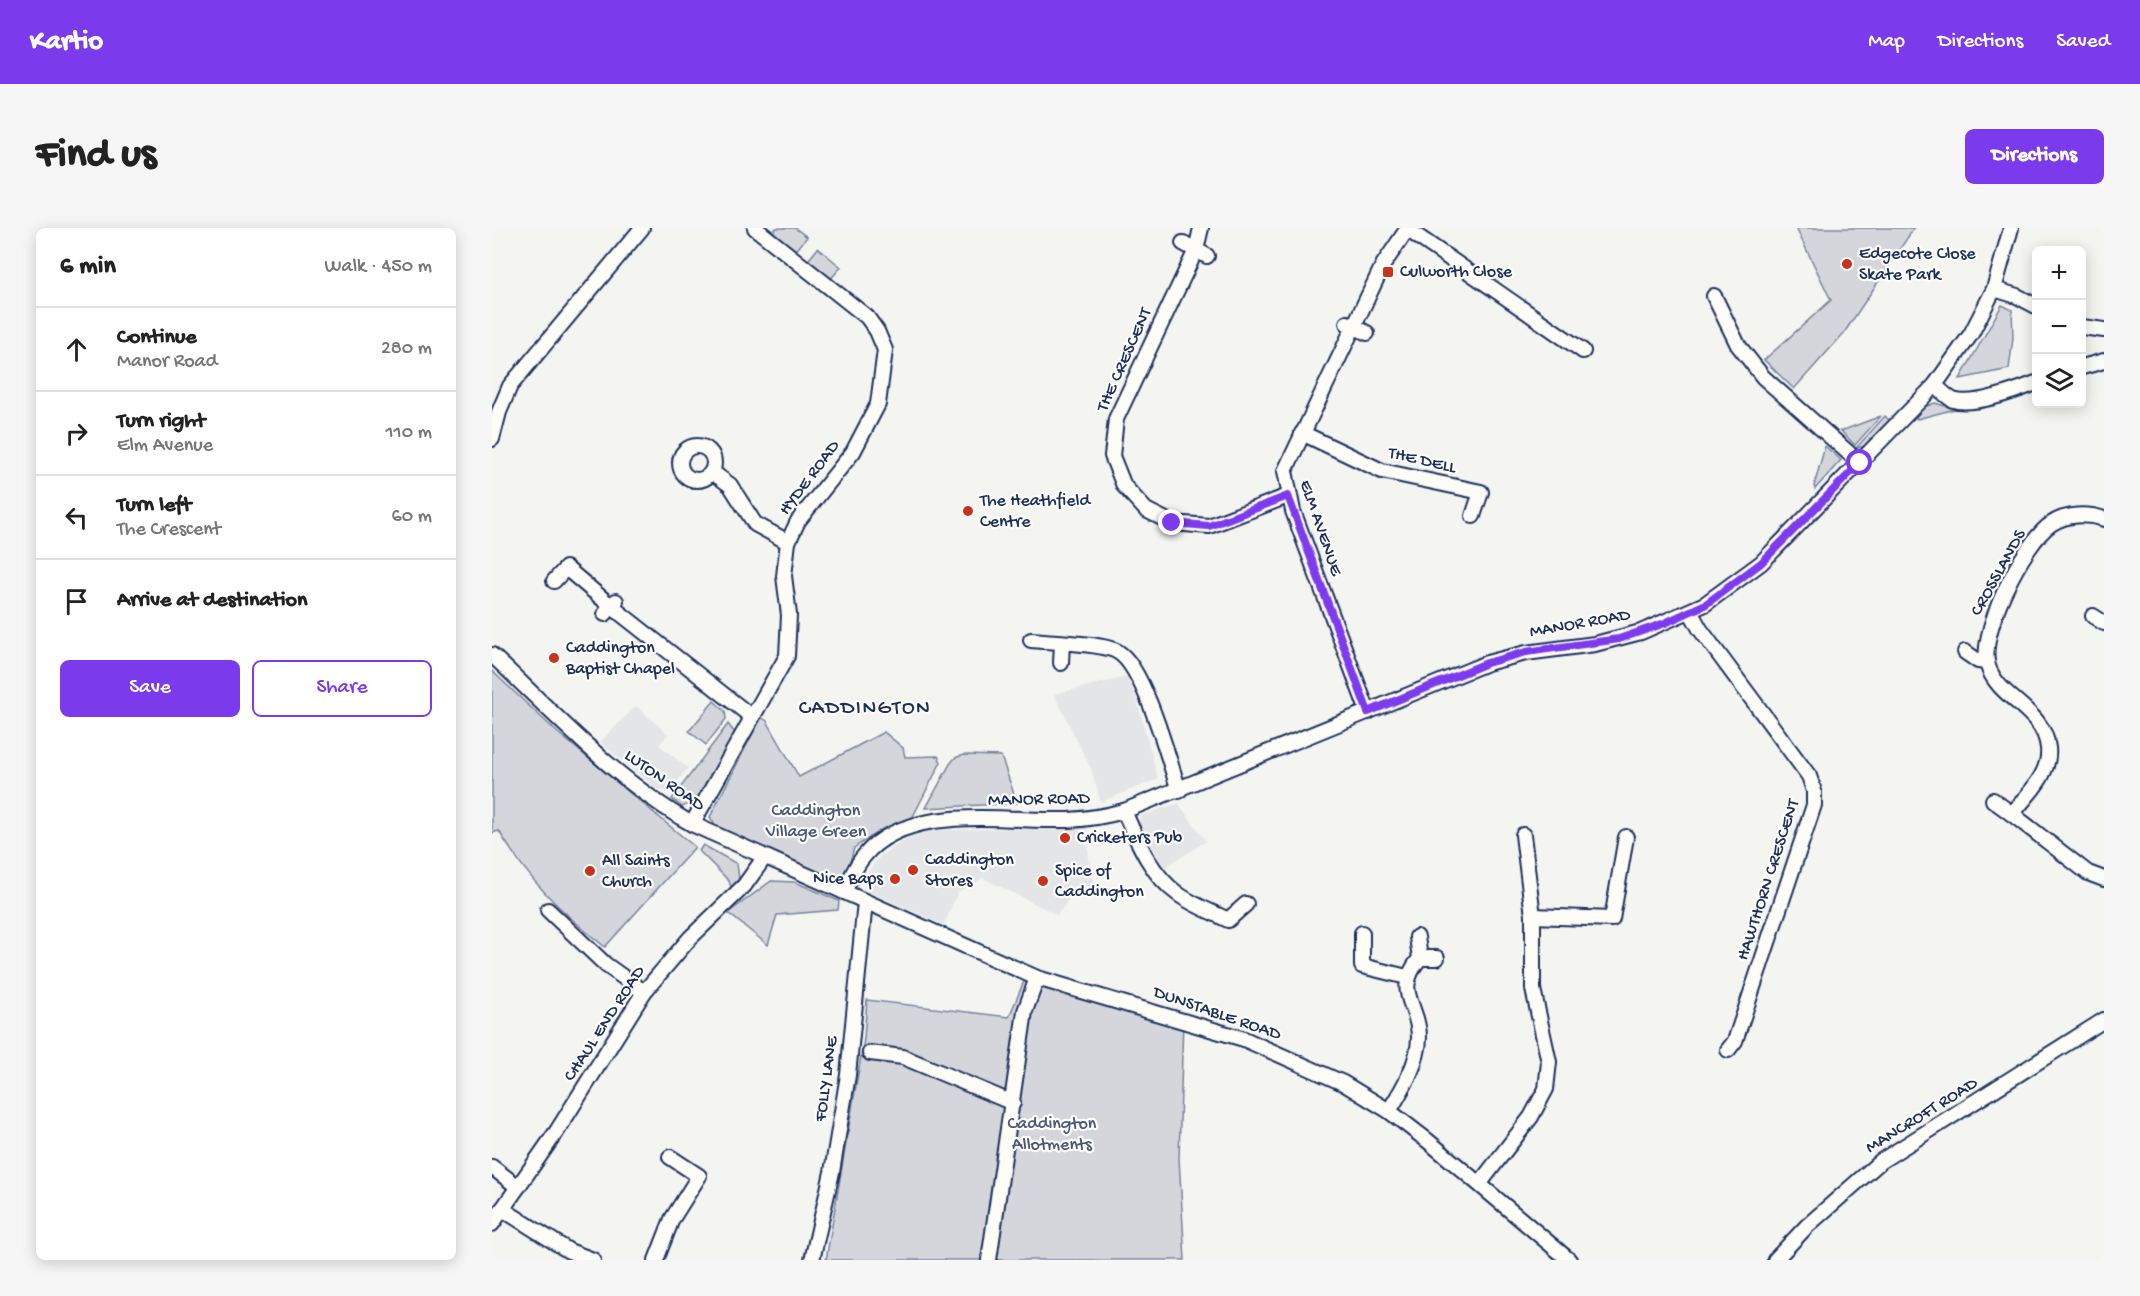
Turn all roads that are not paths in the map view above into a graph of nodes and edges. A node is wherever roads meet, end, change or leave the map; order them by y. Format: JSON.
{"nodes":[{"id":1,"x":642,"y":228,"type":"edge"},
{"id":2,"x":755,"y":228,"type":"edge"},
{"id":3,"x":1201,"y":228,"type":"edge"},
{"id":4,"x":2011,"y":228,"type":"edge"},
{"id":5,"x":1407,"y":229,"type":"edge"},
{"id":6,"x":1183,"y":243,"type":"dead end"},
{"id":7,"x":1202,"y":253,"type":"junction"},
{"id":8,"x":1994,"y":289,"type":"junction"},
{"id":9,"x":1714,"y":296,"type":"dead end"},
{"id":10,"x":2032,"y":303,"type":"edge"},
{"id":11,"x":2086,"y":328,"type":"edge"},
{"id":12,"x":2104,"y":330,"type":"edge"},
{"id":13,"x":1583,"y":351,"type":"dead end"},
{"id":14,"x":2104,"y":361,"type":"edge"},
{"id":15,"x":2086,"y":366,"type":"edge"},
{"id":16,"x":1935,"y":385,"type":"junction"},
{"id":17,"x":2032,"y":385,"type":"edge"},
{"id":18,"x":1302,"y":433,"type":"junction"},
{"id":19,"x":492,"y":439,"type":"edge"},
{"id":20,"x":1860,"y":463,"type":"junction"},
{"id":21,"x":712,"y":472,"type":"dead end"},
{"id":22,"x":1288,"y":496,"type":"junction"},
{"id":23,"x":1473,"y":516,"type":"dead end"},
{"id":24,"x":2104,"y":519,"type":"edge"},
{"id":25,"x":788,"y":542,"type":"junction"},
{"id":26,"x":554,"y":581,"type":"dead end"},
{"id":27,"x":1690,"y":611,"type":"junction"},
{"id":28,"x":1031,"y":640,"type":"dead end"},
{"id":29,"x":1062,"y":643,"type":"junction"},
{"id":30,"x":1965,"y":652,"type":"dead end"},
{"id":31,"x":492,"y":655,"type":"edge"},
{"id":32,"x":1987,"y":662,"type":"junction"},
{"id":33,"x":1061,"y":663,"type":"dead end"},
{"id":34,"x":1368,"y":712,"type":"junction"},
{"id":35,"x":752,"y":717,"type":"junction"},
{"id":36,"x":1179,"y":791,"type":"junction"},
{"id":37,"x":1993,"y":800,"type":"dead end"},
{"id":38,"x":1124,"y":811,"type":"junction"},
{"id":39,"x":2012,"y":814,"type":"junction"},
{"id":40,"x":692,"y":824,"type":"junction"},
{"id":41,"x":1523,"y":835,"type":"dead end"},
{"id":42,"x":1626,"y":837,"type":"dead end"},
{"id":43,"x":764,"y":858,"type":"junction"},
{"id":44,"x":2104,"y":879,"type":"edge"},
{"id":45,"x":844,"y":892,"type":"junction"},
{"id":46,"x":865,"y":902,"type":"junction"},
{"id":47,"x":1246,"y":904,"type":"dead end"},
{"id":48,"x":548,"y":909,"type":"dead end"},
{"id":49,"x":1533,"y":916,"type":"junction"},
{"id":50,"x":1612,"y":919,"type":"junction"},
{"id":51,"x":1362,"y":933,"type":"dead end"},
{"id":52,"x":1613,"y":934,"type":"dead end"},
{"id":53,"x":1417,"y":937,"type":"dead end"},
{"id":54,"x":1420,"y":958,"type":"junction"},
{"id":55,"x":1437,"y":958,"type":"dead end"},
{"id":56,"x":1407,"y":977,"type":"junction"},
{"id":57,"x":1037,"y":978,"type":"junction"},
{"id":58,"x":645,"y":992,"type":"junction"},
{"id":59,"x":2104,"y":1020,"type":"edge"},
{"id":60,"x":1728,"y":1050,"type":"dead end"},
{"id":61,"x":870,"y":1053,"type":"dead end"},
{"id":62,"x":1013,"y":1103,"type":"junction"},
{"id":63,"x":1389,"y":1111,"type":"junction"},
{"id":64,"x":670,"y":1157,"type":"dead end"},
{"id":65,"x":492,"y":1167,"type":"edge"},
{"id":66,"x":1480,"y":1183,"type":"junction"},
{"id":67,"x":518,"y":1187,"type":"junction"},
{"id":68,"x":502,"y":1209,"type":"junction"},
{"id":69,"x":492,"y":1224,"type":"edge"},
{"id":70,"x":593,"y":1260,"type":"edge"},
{"id":71,"x":656,"y":1260,"type":"edge"},
{"id":72,"x":812,"y":1260,"type":"edge"},
{"id":73,"x":989,"y":1260,"type":"edge"},
{"id":74,"x":1569,"y":1260,"type":"edge"},
{"id":75,"x":1775,"y":1260,"type":"edge"}],
"edges":[{"from":1,"to":19,"type":"street"},
{"from":2,"to":25,"type":"street","name":"HYDE ROAD"},
{"from":3,"to":7,"type":"street","name":"THE CRESCENT"},
{"from":4,"to":8,"type":"street","name":"MANOR ROAD"},
{"from":5,"to":13,"type":"street"},
{"from":5,"to":18,"type":"street","name":"ELM AVENUE"},
{"from":6,"to":7,"type":"street"},
{"from":7,"to":22,"type":"street","name":"THE CRESCENT"},
{"from":8,"to":10,"type":"street"},
{"from":8,"to":16,"type":"street","name":"MANOR ROAD"},
{"from":9,"to":20,"type":"street"},
{"from":11,"to":12,"type":"street"},
{"from":14,"to":15,"type":"street"},
{"from":16,"to":17,"type":"street"},
{"from":16,"to":20,"type":"street","name":"MANOR ROAD"},
{"from":18,"to":22,"type":"street","name":"ELM AVENUE"},
{"from":18,"to":23,"type":"street","name":"THE DELL"},
{"from":20,"to":27,"type":"street","name":"MANOR ROAD"},
{"from":21,"to":25,"type":"street"},
{"from":22,"to":34,"type":"street","name":"ELM AVENUE"},
{"from":24,"to":32,"type":"street","name":"CROSSLANDS"},
{"from":25,"to":35,"type":"street","name":"HYDE ROAD"},
{"from":26,"to":35,"type":"street"},
{"from":27,"to":34,"type":"street","name":"MANOR ROAD"},
{"from":27,"to":60,"type":"street","name":"HAWTHORN CRESCENT"},
{"from":28,"to":29,"type":"street"},
{"from":29,"to":33,"type":"street"},
{"from":29,"to":36,"type":"street"},
{"from":30,"to":32,"type":"street"},
{"from":31,"to":40,"type":"street","name":"LUTON ROAD"},
{"from":32,"to":39,"type":"street"},
{"from":34,"to":36,"type":"street","name":"MANOR ROAD"},
{"from":35,"to":40,"type":"street","name":"HYDE ROAD"},
{"from":36,"to":38,"type":"street","name":"MANOR ROAD"},
{"from":37,"to":39,"type":"street"},
{"from":38,"to":45,"type":"street","name":"MANOR ROAD"},
{"from":38,"to":47,"type":"street"},
{"from":39,"to":44,"type":"street"},
{"from":40,"to":43,"type":"street","name":"LUTON ROAD"},
{"from":41,"to":49,"type":"street"},
{"from":42,"to":50,"type":"street"},
{"from":43,"to":45,"type":"street","name":"LUTON ROAD"},
{"from":43,"to":58,"type":"street","name":"CHAUL END ROAD"},
{"from":45,"to":46,"type":"street","name":"DUNSTABLE ROAD"},
{"from":46,"to":57,"type":"street","name":"DUNSTABLE ROAD"},
{"from":46,"to":72,"type":"street","name":"FOLLY LANE"},
{"from":48,"to":58,"type":"street"},
{"from":49,"to":50,"type":"street"},
{"from":49,"to":66,"type":"street"},
{"from":50,"to":52,"type":"street"},
{"from":51,"to":56,"type":"street"},
{"from":53,"to":54,"type":"street"},
{"from":54,"to":55,"type":"street"},
{"from":54,"to":56,"type":"street"},
{"from":56,"to":63,"type":"street"},
{"from":57,"to":62,"type":"street"},
{"from":57,"to":63,"type":"street","name":"DUNSTABLE ROAD"},
{"from":58,"to":67,"type":"street","name":"CHAUL END ROAD"},
{"from":59,"to":75,"type":"street","name":"MANCROFT ROAD"},
{"from":61,"to":62,"type":"street"},
{"from":62,"to":73,"type":"street"},
{"from":63,"to":66,"type":"street","name":"DUNSTABLE ROAD"},
{"from":64,"to":71,"type":"street"},
{"from":65,"to":67,"type":"street"},
{"from":66,"to":74,"type":"street","name":"DUNSTABLE ROAD"},
{"from":67,"to":68,"type":"street","name":"CHAUL END ROAD"},
{"from":68,"to":69,"type":"street","name":"CHAUL END ROAD"},
{"from":68,"to":70,"type":"street"}]}
